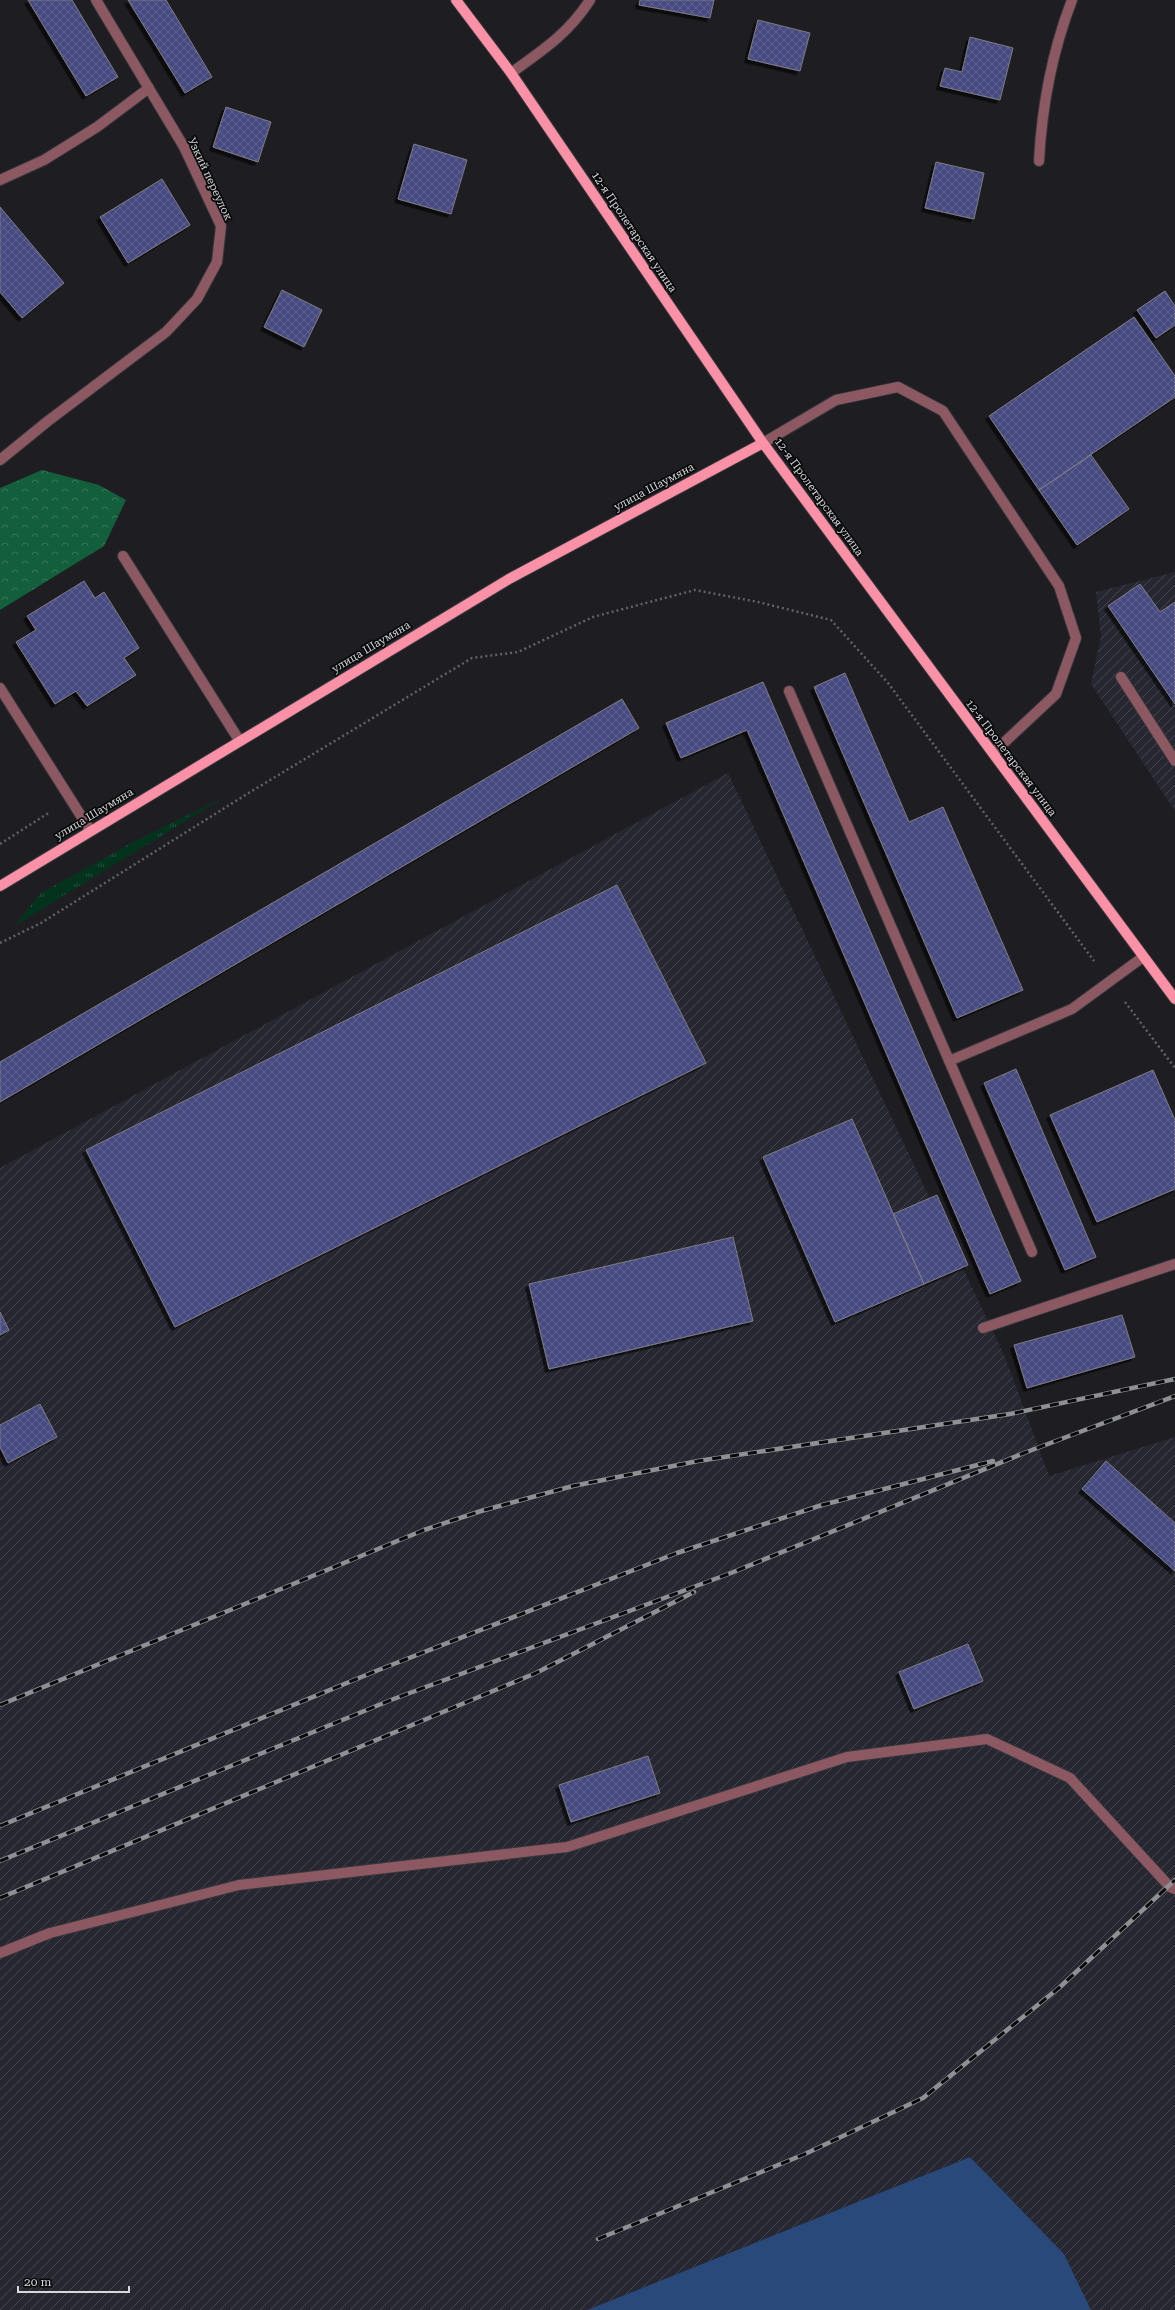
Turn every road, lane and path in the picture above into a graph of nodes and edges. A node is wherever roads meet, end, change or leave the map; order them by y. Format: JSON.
{"nodes":[{"id":1,"x":96,"y":0,"type":"edge"},
{"id":2,"x":456,"y":0,"type":"edge"},
{"id":3,"x":590,"y":0,"type":"edge"},
{"id":4,"x":1072,"y":0,"type":"edge"},
{"id":5,"x":511,"y":73,"type":"junction"},
{"id":6,"x":149,"y":88,"type":"junction"},
{"id":7,"x":1039,"y":161,"type":"dead end"},
{"id":8,"x":0,"y":180,"type":"edge"},
{"id":9,"x":763,"y":442,"type":"junction"},
{"id":10,"x":0,"y":460,"type":"edge"},
{"id":11,"x":123,"y":556,"type":"dead end"},
{"id":12,"x":1121,"y":677,"type":"dead end"},
{"id":13,"x":0,"y":688,"type":"edge"},
{"id":14,"x":789,"y":691,"type":"dead end"},
{"id":15,"x":239,"y":740,"type":"junction"},
{"id":16,"x":993,"y":753,"type":"junction"},
{"id":17,"x":1175,"y":761,"type":"edge"},
{"id":18,"x":70,"y":800,"type":"junction"},
{"id":19,"x":90,"y":830,"type":"junction"},
{"id":20,"x":0,"y":844,"type":"edge"},
{"id":21,"x":0,"y":886,"type":"edge"},
{"id":22,"x":0,"y":943,"type":"edge"},
{"id":23,"x":1143,"y":956,"type":"junction"},
{"id":24,"x":1109,"y":981,"type":"junction"},
{"id":25,"x":1172,"y":989,"type":"edge"},
{"id":26,"x":1175,"y":999,"type":"edge"},
{"id":27,"x":949,"y":1061,"type":"junction"},
{"id":28,"x":1175,"y":1068,"type":"edge"},
{"id":29,"x":1032,"y":1252,"type":"dead end"},
{"id":30,"x":1175,"y":1264,"type":"edge"},
{"id":31,"x":983,"y":1328,"type":"dead end"},
{"id":32,"x":1175,"y":1889,"type":"edge"},
{"id":33,"x":0,"y":1953,"type":"edge"}],
"edges":[{"from":1,"to":6,"type":"street","name":"Узкий переулок"},
{"from":2,"to":5,"type":"main road","name":"12-я Пролетарская улица"},
{"from":3,"to":5,"type":"street"},
{"from":4,"to":7,"type":"street"},
{"from":5,"to":9,"type":"main road","name":"12-я Пролетарская улица"},
{"from":6,"to":8,"type":"street"},
{"from":6,"to":10,"type":"street","name":"Узкий переулок"},
{"from":9,"to":15,"type":"main road","name":"улица Шаумяна"},
{"from":9,"to":16,"type":"main road","name":"12-я Пролетарская улица"},
{"from":9,"to":16,"type":"street"},
{"from":11,"to":15,"type":"street"},
{"from":12,"to":17,"type":"street"},
{"from":13,"to":18,"type":"street"},
{"from":14,"to":27,"type":"street"},
{"from":15,"to":19,"type":"main road","name":"улица Шаумяна"},
{"from":16,"to":23,"type":"main road","name":"12-я Пролетарская улица"},
{"from":18,"to":19,"type":"street"},
{"from":18,"to":20,"type":"path"},
{"from":19,"to":21,"type":"main road","name":"улица Шаумяна"},
{"from":22,"to":24,"type":"path"},
{"from":23,"to":24,"type":"street"},
{"from":23,"to":25,"type":"main road","name":"12-я Пролетарская улица"},
{"from":24,"to":27,"type":"street"},
{"from":24,"to":28,"type":"path"},
{"from":25,"to":26,"type":"main road","name":"12-я Пролетарская улица"},
{"from":27,"to":29,"type":"street"},
{"from":30,"to":31,"type":"street"},
{"from":32,"to":33,"type":"street"}]}
